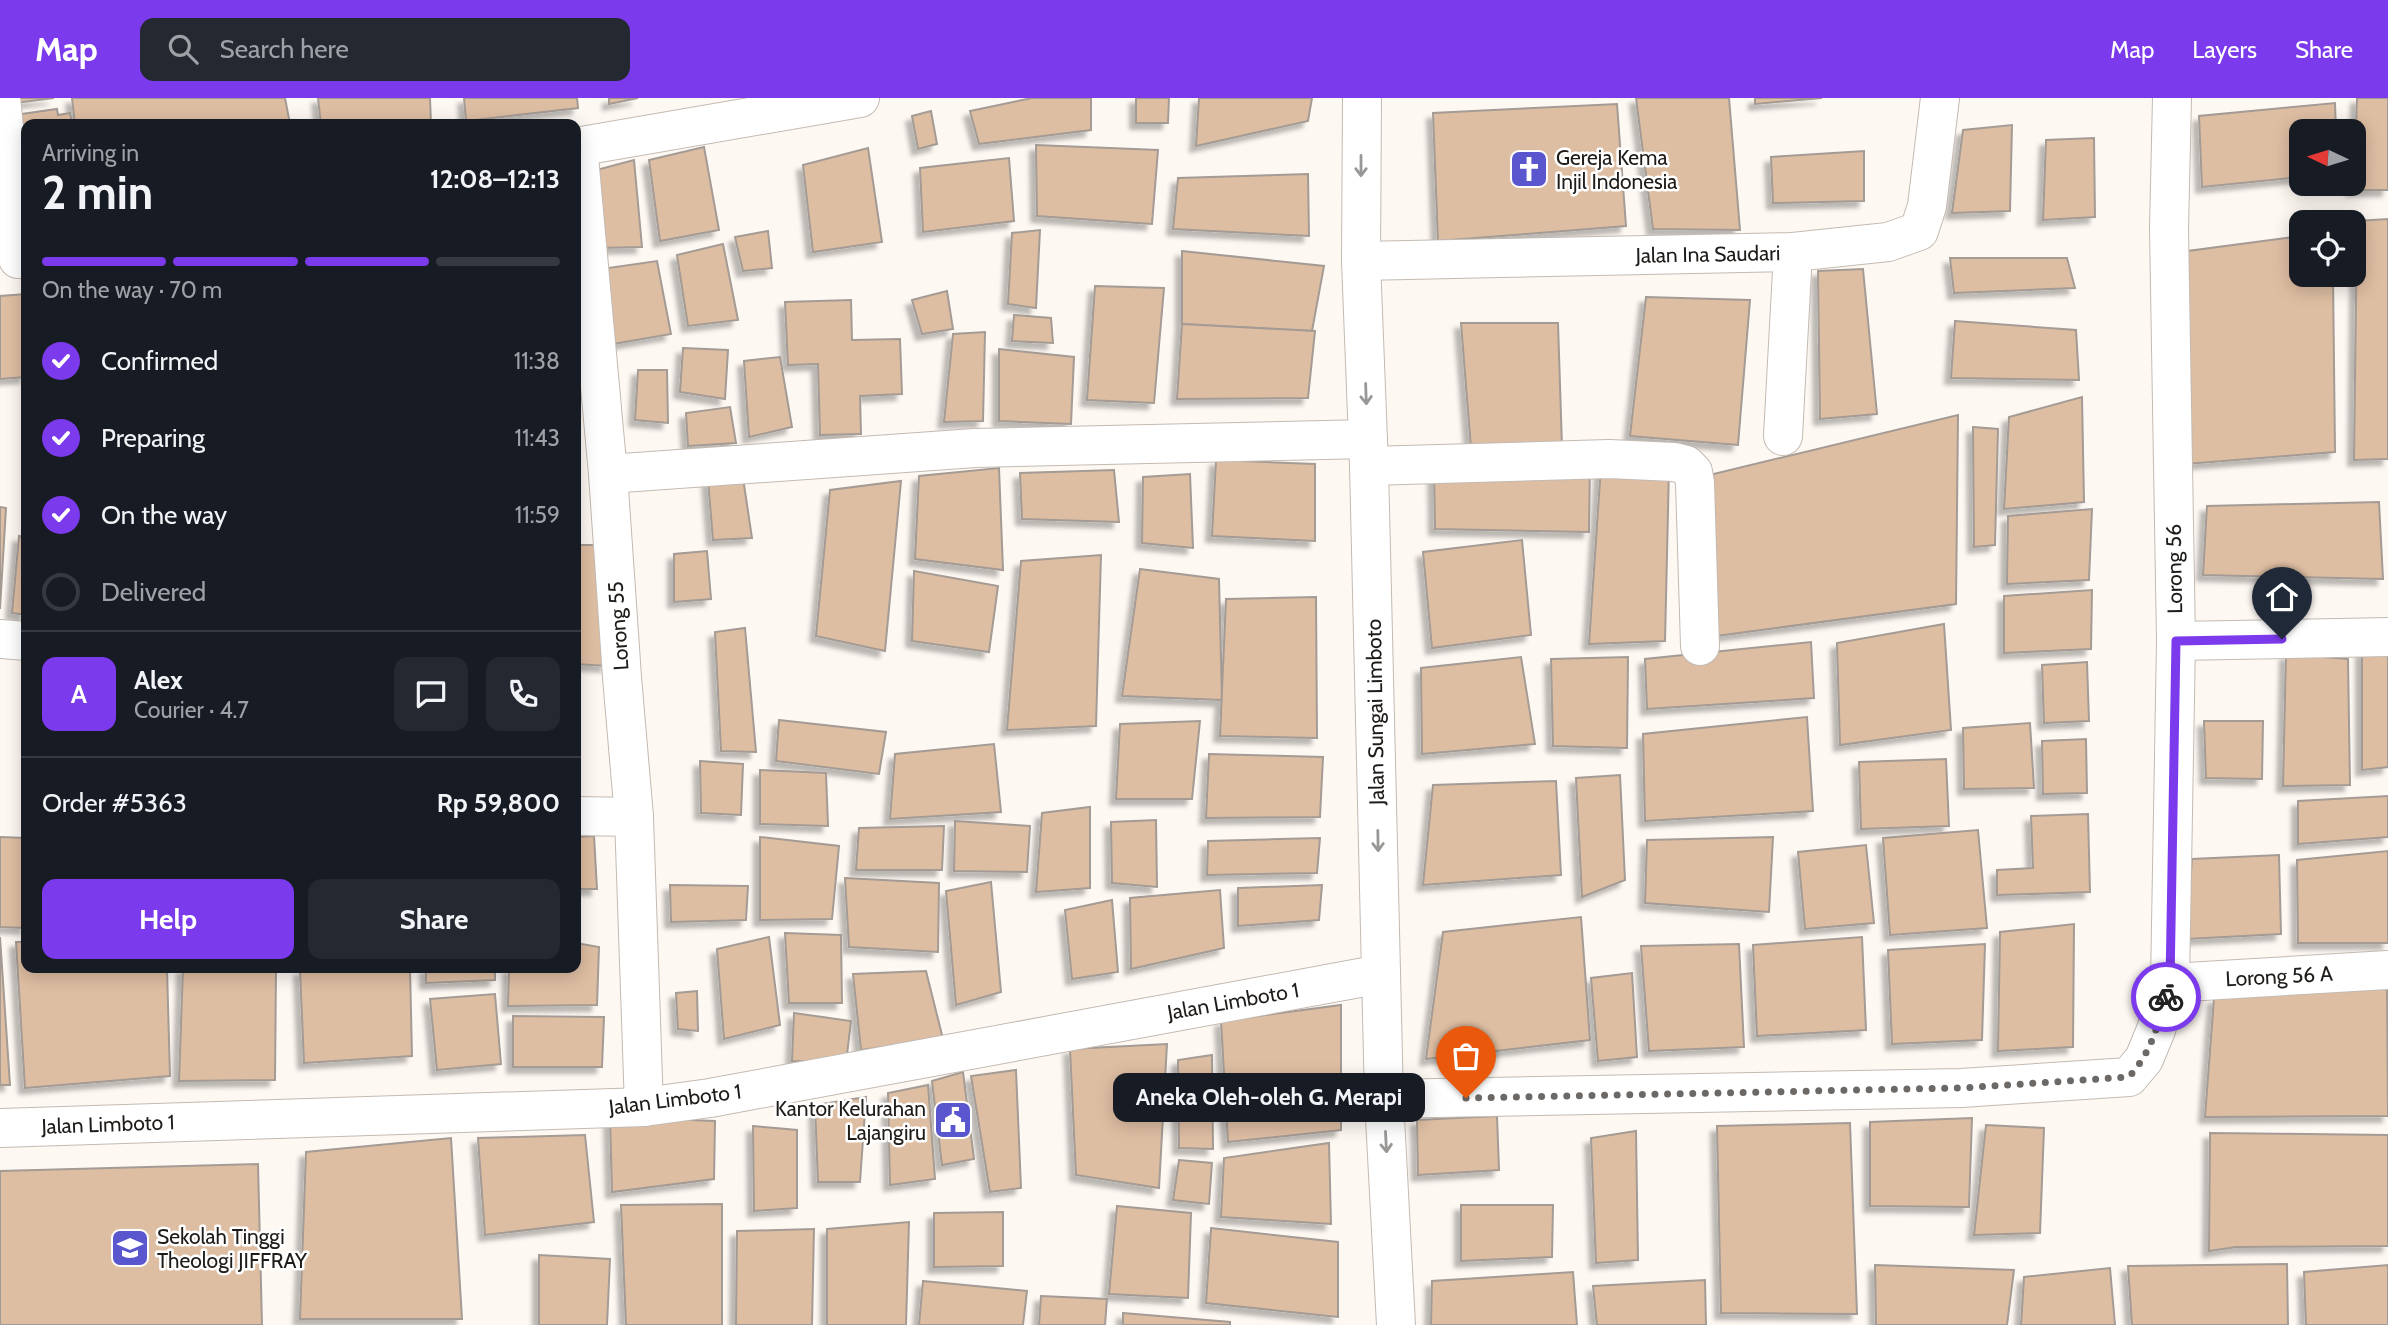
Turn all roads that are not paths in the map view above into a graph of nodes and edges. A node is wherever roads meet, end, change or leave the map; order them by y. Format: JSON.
{"nodes":[{"id":1,"x":1,"y":98,"type":"edge"},
{"id":2,"x":860,"y":98,"type":"edge"},
{"id":3,"x":1362,"y":98,"type":"edge"},
{"id":4,"x":1940,"y":98,"type":"edge"},
{"id":5,"x":2172,"y":98,"type":"edge"},
{"id":6,"x":581,"y":146,"type":"edge"},
{"id":7,"x":581,"y":189,"type":"edge"},
{"id":8,"x":1793,"y":252,"type":"junction"},
{"id":9,"x":15,"y":259,"type":"edge"},
{"id":10,"x":1361,"y":261,"type":"junction"},
{"id":11,"x":1783,"y":436,"type":"dead end"},
{"id":12,"x":1368,"y":452,"type":"junction"},
{"id":13,"x":608,"y":474,"type":"junction"},
{"id":14,"x":2388,"y":637,"type":"edge"},
{"id":15,"x":0,"y":639,"type":"edge"},
{"id":16,"x":21,"y":641,"type":"edge"},
{"id":17,"x":2176,"y":641,"type":"junction"},
{"id":18,"x":1700,"y":646,"type":"dead end"},
{"id":19,"x":581,"y":816,"type":"edge"},
{"id":20,"x":634,"y":817,"type":"junction"},
{"id":21,"x":2388,"y":970,"type":"edge"},
{"id":22,"x":1381,"y":974,"type":"junction"},
{"id":23,"x":2170,"y":982,"type":"junction"},
{"id":24,"x":1384,"y":1099,"type":"junction"},
{"id":25,"x":644,"y":1107,"type":"junction"},
{"id":26,"x":0,"y":1128,"type":"edge"},
{"id":27,"x":1396,"y":1325,"type":"edge"}],
"edges":[{"from":1,"to":9,"type":"street"},
{"from":2,"to":6,"type":"street"},
{"from":3,"to":10,"type":"street","name":"Jalan Sungai Limboto","one_way":true},
{"from":4,"to":8,"type":"street","name":"Jalan Ina Saudari"},
{"from":5,"to":17,"type":"street","name":"Lorong 56"},
{"from":7,"to":13,"type":"street","name":"Lorong 55"},
{"from":8,"to":10,"type":"street","name":"Jalan Ina Saudari"},
{"from":8,"to":11,"type":"street"},
{"from":10,"to":12,"type":"street","name":"Jalan Sungai Limboto","one_way":true},
{"from":12,"to":13,"type":"street"},
{"from":12,"to":18,"type":"street"},
{"from":12,"to":22,"type":"street","name":"Jalan Sungai Limboto","one_way":true},
{"from":13,"to":20,"type":"street","name":"Lorong 55"},
{"from":14,"to":17,"type":"street"},
{"from":15,"to":16,"type":"street"},
{"from":17,"to":23,"type":"street","name":"Lorong 56"},
{"from":19,"to":20,"type":"street"},
{"from":20,"to":25,"type":"street","name":"Lorong 55"},
{"from":21,"to":23,"type":"street","name":"Lorong 56 A"},
{"from":22,"to":24,"type":"street","name":"Jalan Sungai Limboto"},
{"from":22,"to":25,"type":"street","name":"Jalan Limboto 1"},
{"from":23,"to":24,"type":"street","name":"Lorong 56"},
{"from":24,"to":27,"type":"street","name":"Jalan Sungai Limboto","one_way":true},
{"from":25,"to":26,"type":"street","name":"Jalan Limboto 1"}]}
